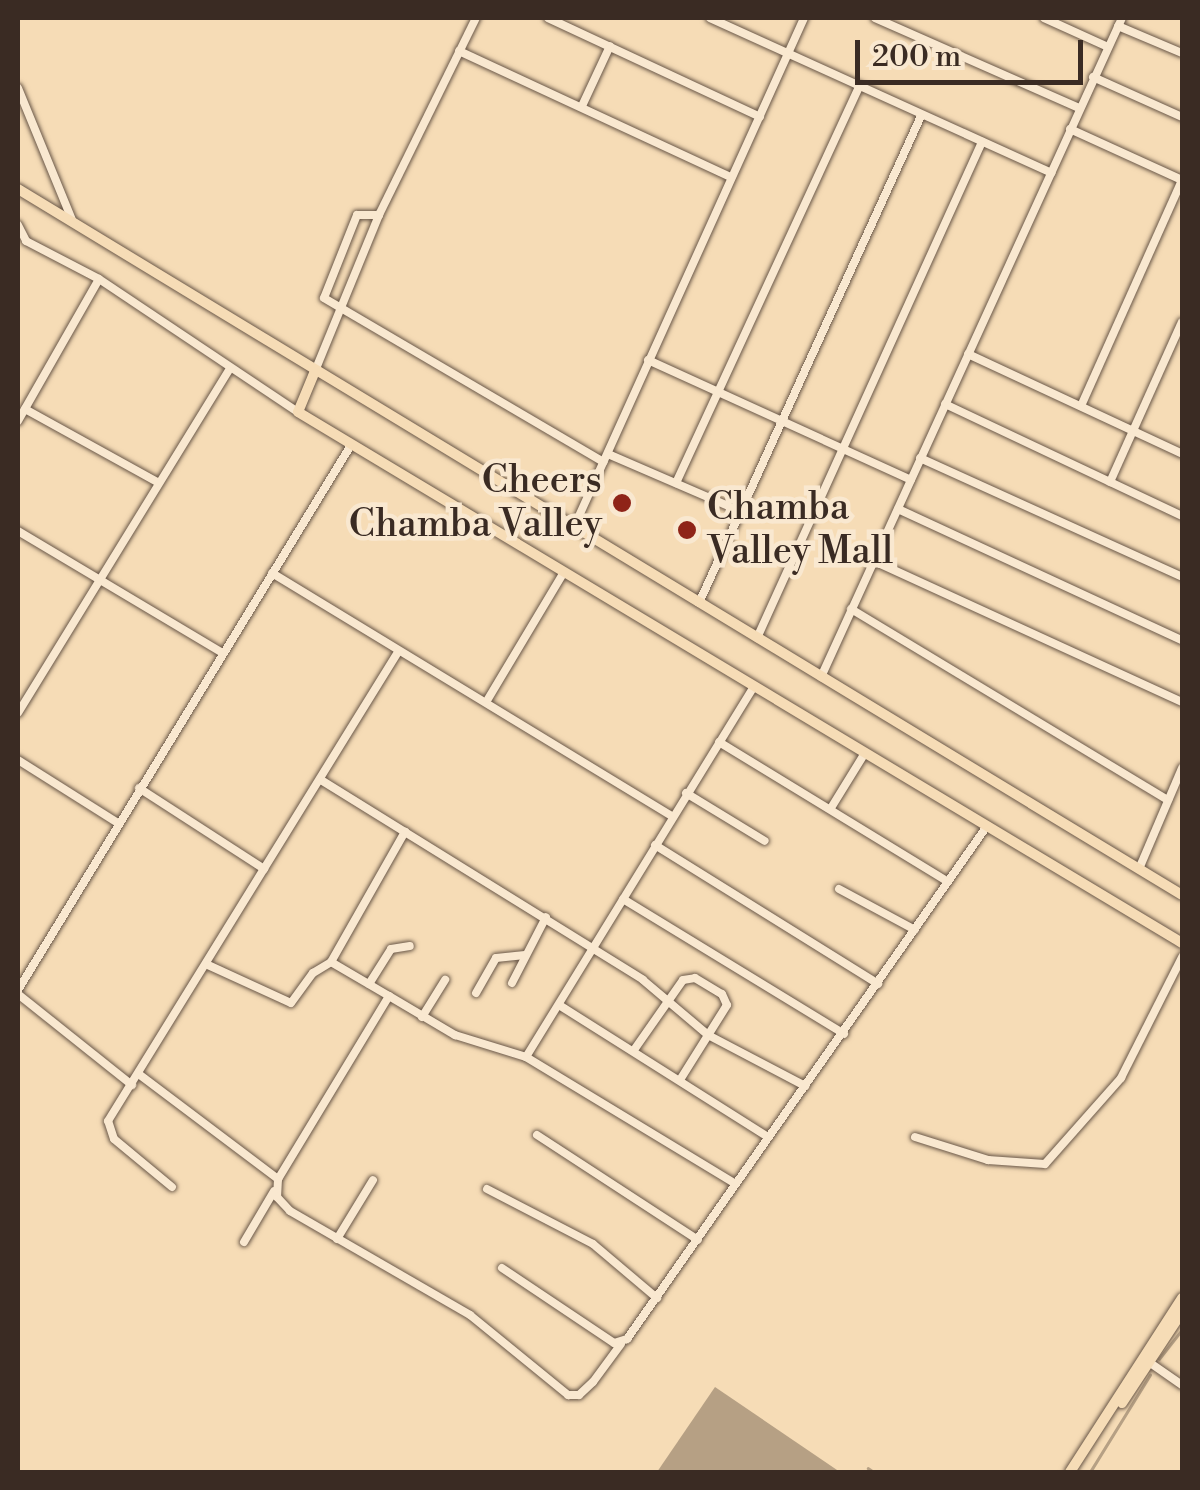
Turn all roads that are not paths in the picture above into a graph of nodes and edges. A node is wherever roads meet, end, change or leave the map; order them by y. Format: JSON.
{"nodes":[{"id":1,"x":476,"y":18,"type":"edge"},
{"id":2,"x":548,"y":18,"type":"edge"},
{"id":3,"x":710,"y":18,"type":"edge"},
{"id":4,"x":804,"y":18,"type":"edge"},
{"id":5,"x":875,"y":18,"type":"edge"},
{"id":6,"x":1044,"y":18,"type":"edge"},
{"id":7,"x":1120,"y":22,"type":"edge"},
{"id":8,"x":610,"y":46,"type":"junction"},
{"id":9,"x":1108,"y":47,"type":"junction"},
{"id":10,"x":460,"y":51,"type":"junction"},
{"id":11,"x":1182,"y":53,"type":"edge"},
{"id":12,"x":788,"y":54,"type":"junction"},
{"id":13,"x":1094,"y":77,"type":"junction"},
{"id":14,"x":858,"y":87,"type":"junction"},
{"id":15,"x":18,"y":88,"type":"edge"},
{"id":16,"x":582,"y":106,"type":"junction"},
{"id":17,"x":1080,"y":108,"type":"junction"},
{"id":18,"x":760,"y":116,"type":"junction"},
{"id":19,"x":921,"y":116,"type":"junction"},
{"id":20,"x":1182,"y":117,"type":"edge"},
{"id":21,"x":1070,"y":129,"type":"junction"},
{"id":22,"x":982,"y":142,"type":"junction"},
{"id":23,"x":1051,"y":173,"type":"junction"},
{"id":24,"x":730,"y":177,"type":"junction"},
{"id":25,"x":1182,"y":180,"type":"edge"},
{"id":26,"x":18,"y":189,"type":"edge"},
{"id":27,"x":379,"y":215,"type":"junction"},
{"id":28,"x":73,"y":222,"type":"junction"},
{"id":29,"x":18,"y":226,"type":"edge"},
{"id":30,"x":99,"y":279,"type":"junction"},
{"id":31,"x":342,"y":307,"type":"junction"},
{"id":32,"x":1182,"y":322,"type":"edge"},
{"id":33,"x":968,"y":354,"type":"junction"},
{"id":34,"x":648,"y":360,"type":"junction"},
{"id":35,"x":229,"y":370,"type":"junction"},
{"id":36,"x":315,"y":370,"type":"junction"},
{"id":37,"x":720,"y":392,"type":"junction"},
{"id":38,"x":945,"y":404,"type":"junction"},
{"id":39,"x":1081,"y":406,"type":"junction"},
{"id":40,"x":25,"y":408,"type":"junction"},
{"id":41,"x":298,"y":412,"type":"junction"},
{"id":42,"x":782,"y":420,"type":"junction"},
{"id":43,"x":18,"y":421,"type":"edge"},
{"id":44,"x":1134,"y":431,"type":"junction"},
{"id":45,"x":351,"y":445,"type":"junction"},
{"id":46,"x":843,"y":450,"type":"junction"},
{"id":47,"x":1182,"y":454,"type":"edge"},
{"id":48,"x":606,"y":458,"type":"junction"},
{"id":49,"x":920,"y":458,"type":"junction"},
{"id":50,"x":911,"y":480,"type":"junction"},
{"id":51,"x":157,"y":482,"type":"junction"},
{"id":52,"x":1110,"y":482,"type":"junction"},
{"id":53,"x":676,"y":483,"type":"junction"},
{"id":54,"x":898,"y":509,"type":"junction"},
{"id":55,"x":740,"y":511,"type":"junction"},
{"id":56,"x":1182,"y":516,"type":"edge"},
{"id":57,"x":574,"y":527,"type":"junction"},
{"id":58,"x":18,"y":531,"type":"edge"},
{"id":59,"x":874,"y":561,"type":"junction"},
{"id":60,"x":564,"y":572,"type":"junction"},
{"id":61,"x":272,"y":573,"type":"junction"},
{"id":62,"x":1182,"y":577,"type":"edge"},
{"id":63,"x":98,"y":581,"type":"junction"},
{"id":64,"x":699,"y":603,"type":"junction"},
{"id":65,"x":852,"y":609,"type":"junction"},
{"id":66,"x":757,"y":638,"type":"junction"},
{"id":67,"x":1182,"y":640,"type":"edge"},
{"id":68,"x":221,"y":652,"type":"junction"},
{"id":69,"x":398,"y":652,"type":"junction"},
{"id":70,"x":821,"y":677,"type":"junction"},
{"id":71,"x":754,"y":686,"type":"junction"},
{"id":72,"x":488,"y":699,"type":"junction"},
{"id":73,"x":1182,"y":702,"type":"edge"},
{"id":74,"x":18,"y":713,"type":"edge"},
{"id":75,"x":719,"y":742,"type":"junction"},
{"id":76,"x":865,"y":753,"type":"junction"},
{"id":77,"x":18,"y":760,"type":"edge"},
{"id":78,"x":1182,"y":768,"type":"edge"},
{"id":79,"x":320,"y":780,"type":"junction"},
{"id":80,"x":139,"y":788,"type":"junction"},
{"id":81,"x":686,"y":794,"type":"junction"},
{"id":82,"x":1168,"y":800,"type":"junction"},
{"id":83,"x":831,"y":808,"type":"junction"},
{"id":84,"x":672,"y":816,"type":"junction"},
{"id":85,"x":118,"y":823,"type":"junction"},
{"id":86,"x":987,"y":826,"type":"junction"},
{"id":87,"x":406,"y":832,"type":"junction"},
{"id":88,"x":765,"y":841,"type":"dead end"},
{"id":89,"x":655,"y":845,"type":"junction"},
{"id":90,"x":1139,"y":869,"type":"junction"},
{"id":91,"x":264,"y":870,"type":"junction"},
{"id":92,"x":948,"y":882,"type":"junction"},
{"id":93,"x":839,"y":889,"type":"dead end"},
{"id":94,"x":1182,"y":895,"type":"edge"},
{"id":95,"x":623,"y":898,"type":"junction"},
{"id":96,"x":546,"y":917,"type":"junction"},
{"id":97,"x":916,"y":930,"type":"junction"},
{"id":98,"x":1182,"y":943,"type":"edge"},
{"id":99,"x":410,"y":946,"type":"dead end"},
{"id":100,"x":592,"y":948,"type":"junction"},
{"id":101,"x":525,"y":955,"type":"junction"},
{"id":102,"x":1182,"y":958,"type":"edge"},
{"id":103,"x":331,"y":962,"type":"junction"},
{"id":104,"x":208,"y":965,"type":"junction"},
{"id":105,"x":445,"y":980,"type":"dead end"},
{"id":106,"x":512,"y":983,"type":"dead end"},
{"id":107,"x":369,"y":984,"type":"junction"},
{"id":108,"x":878,"y":984,"type":"junction"},
{"id":109,"x":18,"y":992,"type":"edge"},
{"id":110,"x":476,"y":992,"type":"dead end"},
{"id":111,"x":390,"y":996,"type":"junction"},
{"id":112,"x":663,"y":1001,"type":"junction"},
{"id":113,"x":559,"y":1004,"type":"junction"},
{"id":114,"x":422,"y":1017,"type":"junction"},
{"id":115,"x":844,"y":1034,"type":"junction"},
{"id":116,"x":708,"y":1035,"type":"junction"},
{"id":117,"x":634,"y":1050,"type":"junction"},
{"id":118,"x":526,"y":1057,"type":"junction"},
{"id":119,"x":140,"y":1075,"type":"junction"},
{"id":120,"x":680,"y":1080,"type":"junction"},
{"id":121,"x":132,"y":1086,"type":"junction"},
{"id":122,"x":805,"y":1086,"type":"junction"},
{"id":123,"x":537,"y":1136,"type":"dead end"},
{"id":124,"x":768,"y":1137,"type":"junction"},
{"id":125,"x":914,"y":1137,"type":"dead end"},
{"id":126,"x":373,"y":1180,"type":"dead end"},
{"id":127,"x":277,"y":1183,"type":"junction"},
{"id":128,"x":736,"y":1184,"type":"junction"},
{"id":129,"x":172,"y":1187,"type":"dead end"},
{"id":130,"x":487,"y":1190,"type":"dead end"},
{"id":131,"x":337,"y":1239,"type":"junction"},
{"id":132,"x":698,"y":1240,"type":"junction"},
{"id":133,"x":244,"y":1242,"type":"dead end"},
{"id":134,"x":502,"y":1268,"type":"dead end"},
{"id":135,"x":657,"y":1298,"type":"junction"},
{"id":136,"x":1182,"y":1298,"type":"edge"},
{"id":137,"x":1182,"y":1312,"type":"edge"},
{"id":138,"x":621,"y":1344,"type":"junction"},
{"id":139,"x":1146,"y":1360,"type":"junction"},
{"id":140,"x":1182,"y":1385,"type":"edge"},
{"id":141,"x":1073,"y":1472,"type":"edge"}],
"edges":[{"from":1,"to":10,"type":"street"},
{"from":2,"to":8,"type":"street"},
{"from":3,"to":12,"type":"street"},
{"from":4,"to":12,"type":"street"},
{"from":5,"to":17,"type":"street"},
{"from":6,"to":9,"type":"street"},
{"from":7,"to":9,"type":"street"},
{"from":7,"to":11,"type":"street"},
{"from":8,"to":16,"type":"street"},
{"from":8,"to":18,"type":"street"},
{"from":9,"to":13,"type":"street"},
{"from":10,"to":16,"type":"street"},
{"from":10,"to":27,"type":"street"},
{"from":12,"to":14,"type":"street"},
{"from":12,"to":18,"type":"street"},
{"from":13,"to":17,"type":"street"},
{"from":13,"to":20,"type":"street"},
{"from":14,"to":19,"type":"street"},
{"from":14,"to":37,"type":"street"},
{"from":15,"to":28,"type":"street"},
{"from":16,"to":24,"type":"street"},
{"from":17,"to":21,"type":"street"},
{"from":18,"to":24,"type":"street"},
{"from":19,"to":22,"type":"street"},
{"from":19,"to":42,"type":"street"},
{"from":21,"to":23,"type":"street"},
{"from":21,"to":25,"type":"street"},
{"from":22,"to":23,"type":"street"},
{"from":22,"to":46,"type":"street"},
{"from":23,"to":33,"type":"street"},
{"from":24,"to":34,"type":"street"},
{"from":25,"to":39,"type":"street"},
{"from":26,"to":28,"type":"main road"},
{"from":27,"to":31,"type":"street"},
{"from":27,"to":31,"type":"street"},
{"from":28,"to":36,"type":"main road"},
{"from":29,"to":30,"type":"street"},
{"from":30,"to":35,"type":"street"},
{"from":30,"to":40,"type":"street"},
{"from":31,"to":36,"type":"street"},
{"from":31,"to":48,"type":"street"},
{"from":32,"to":44,"type":"street"},
{"from":33,"to":38,"type":"street"},
{"from":33,"to":39,"type":"street"},
{"from":34,"to":37,"type":"street"},
{"from":34,"to":48,"type":"street"},
{"from":35,"to":41,"type":"street"},
{"from":35,"to":51,"type":"street"},
{"from":36,"to":41,"type":"main road"},
{"from":36,"to":57,"type":"main road"},
{"from":37,"to":42,"type":"street"},
{"from":37,"to":53,"type":"street"},
{"from":38,"to":49,"type":"street"},
{"from":38,"to":52,"type":"street"},
{"from":39,"to":44,"type":"street"},
{"from":40,"to":43,"type":"street"},
{"from":40,"to":51,"type":"street"},
{"from":41,"to":45,"type":"main road"},
{"from":42,"to":46,"type":"street"},
{"from":42,"to":55,"type":"street"},
{"from":44,"to":47,"type":"street"},
{"from":44,"to":52,"type":"street"},
{"from":45,"to":60,"type":"main road"},
{"from":45,"to":61,"type":"street"},
{"from":46,"to":50,"type":"street"},
{"from":46,"to":66,"type":"street"},
{"from":48,"to":53,"type":"street"},
{"from":48,"to":57,"type":"street"},
{"from":49,"to":50,"type":"street"},
{"from":49,"to":62,"type":"street"},
{"from":50,"to":54,"type":"street"},
{"from":51,"to":63,"type":"street"},
{"from":52,"to":56,"type":"street"},
{"from":53,"to":55,"type":"street"},
{"from":54,"to":59,"type":"street"},
{"from":54,"to":67,"type":"street"},
{"from":55,"to":64,"type":"street"},
{"from":57,"to":64,"type":"main road"},
{"from":58,"to":63,"type":"street"},
{"from":59,"to":65,"type":"street"},
{"from":59,"to":73,"type":"street"},
{"from":60,"to":71,"type":"main road"},
{"from":60,"to":72,"type":"street"},
{"from":61,"to":68,"type":"street"},
{"from":61,"to":69,"type":"street"},
{"from":63,"to":68,"type":"street"},
{"from":63,"to":74,"type":"street"},
{"from":64,"to":66,"type":"main road"},
{"from":65,"to":70,"type":"street"},
{"from":65,"to":82,"type":"street"},
{"from":66,"to":70,"type":"main road"},
{"from":68,"to":80,"type":"street"},
{"from":69,"to":72,"type":"street"},
{"from":69,"to":79,"type":"street"},
{"from":70,"to":90,"type":"main road"},
{"from":71,"to":75,"type":"street"},
{"from":71,"to":76,"type":"main road"},
{"from":72,"to":84,"type":"street"},
{"from":75,"to":81,"type":"street"},
{"from":75,"to":83,"type":"street"},
{"from":76,"to":83,"type":"street"},
{"from":76,"to":86,"type":"main road"},
{"from":77,"to":85,"type":"street"},
{"from":78,"to":82,"type":"street"},
{"from":79,"to":87,"type":"street"},
{"from":79,"to":91,"type":"street"},
{"from":80,"to":85,"type":"street"},
{"from":80,"to":91,"type":"street"},
{"from":81,"to":84,"type":"street"},
{"from":81,"to":88,"type":"street"},
{"from":82,"to":90,"type":"street"},
{"from":83,"to":92,"type":"street"},
{"from":84,"to":89,"type":"street"},
{"from":85,"to":109,"type":"street"},
{"from":86,"to":92,"type":"street"},
{"from":86,"to":98,"type":"main road"},
{"from":87,"to":96,"type":"street"},
{"from":87,"to":103,"type":"street"},
{"from":89,"to":95,"type":"street"},
{"from":89,"to":108,"type":"street"},
{"from":90,"to":94,"type":"main road"},
{"from":91,"to":104,"type":"street"},
{"from":92,"to":97,"type":"street"},
{"from":93,"to":97,"type":"street"},
{"from":95,"to":100,"type":"street"},
{"from":95,"to":115,"type":"street"},
{"from":96,"to":100,"type":"street"},
{"from":96,"to":101,"type":"street"},
{"from":97,"to":108,"type":"street"},
{"from":99,"to":107,"type":"street"},
{"from":100,"to":112,"type":"street"},
{"from":100,"to":113,"type":"street"},
{"from":101,"to":106,"type":"street"},
{"from":101,"to":110,"type":"street"},
{"from":102,"to":125,"type":"street"},
{"from":103,"to":104,"type":"street"},
{"from":103,"to":107,"type":"street"},
{"from":104,"to":119,"type":"street"},
{"from":105,"to":114,"type":"street"},
{"from":107,"to":111,"type":"street"},
{"from":108,"to":115,"type":"street"},
{"from":109,"to":121,"type":"street"},
{"from":111,"to":114,"type":"street"},
{"from":111,"to":127,"type":"street"},
{"from":112,"to":116,"type":"street"},
{"from":112,"to":116,"type":"street"},
{"from":112,"to":117,"type":"street"},
{"from":113,"to":117,"type":"street"},
{"from":113,"to":118,"type":"street"},
{"from":114,"to":118,"type":"street"},
{"from":115,"to":122,"type":"street"},
{"from":116,"to":120,"type":"street"},
{"from":116,"to":122,"type":"street"},
{"from":117,"to":120,"type":"street"},
{"from":118,"to":128,"type":"street"},
{"from":119,"to":121,"type":"street"},
{"from":119,"to":127,"type":"street"},
{"from":120,"to":124,"type":"street"},
{"from":121,"to":129,"type":"street"},
{"from":122,"to":124,"type":"street"},
{"from":123,"to":132,"type":"street"},
{"from":124,"to":128,"type":"street"},
{"from":126,"to":131,"type":"street"},
{"from":127,"to":131,"type":"street"},
{"from":127,"to":133,"type":"street"},
{"from":128,"to":132,"type":"street"},
{"from":130,"to":135,"type":"street"},
{"from":131,"to":138,"type":"street"},
{"from":132,"to":135,"type":"street"},
{"from":134,"to":138,"type":"street"},
{"from":135,"to":138,"type":"street"},
{"from":136,"to":139,"type":"main road"},
{"from":137,"to":139,"type":"main road"},
{"from":139,"to":140,"type":"street"},
{"from":139,"to":141,"type":"main road"}]}
